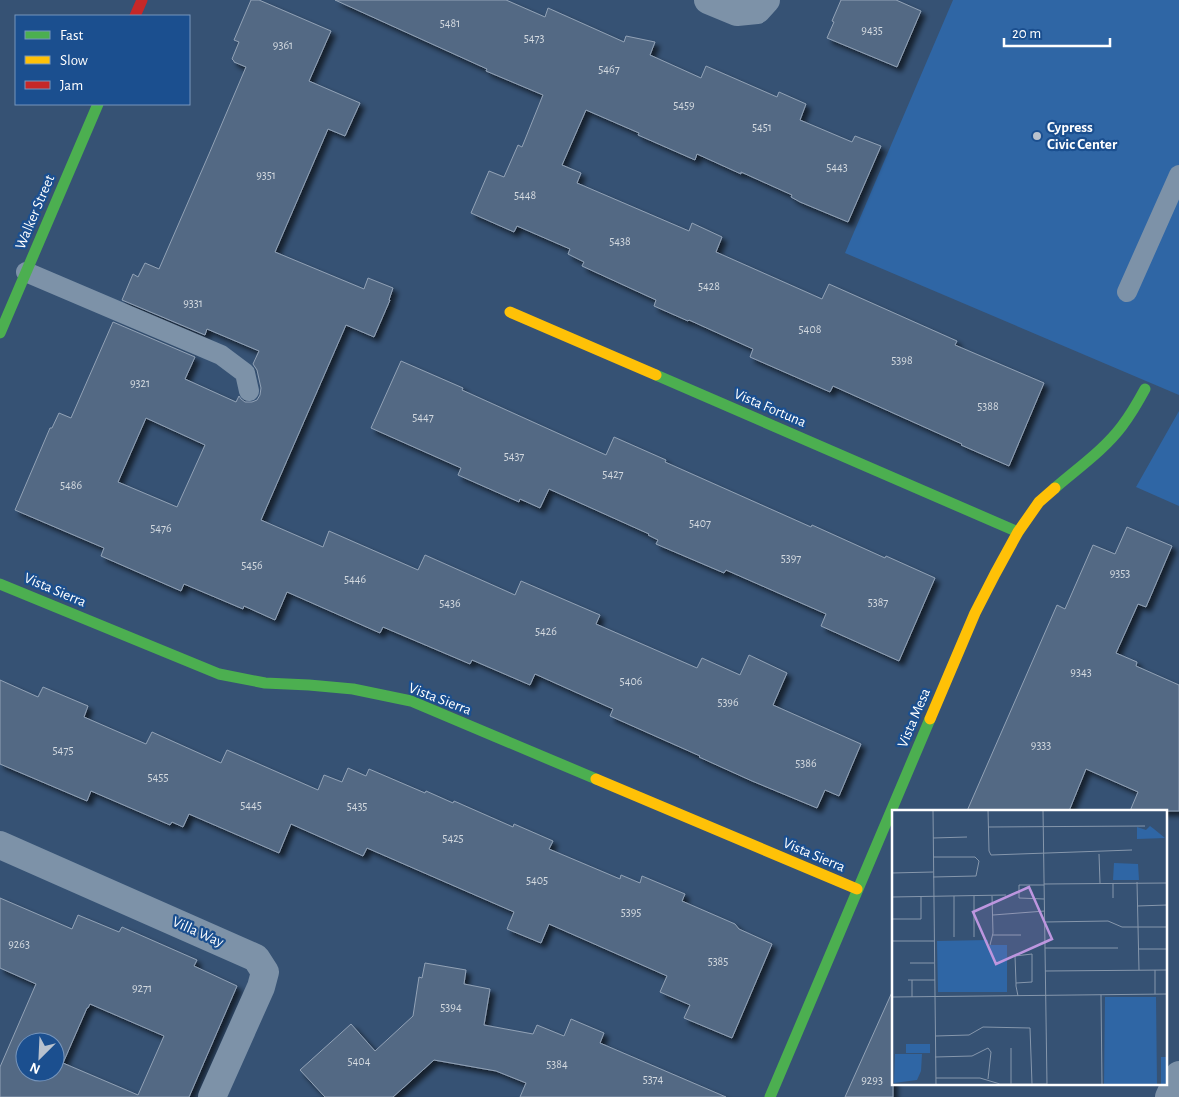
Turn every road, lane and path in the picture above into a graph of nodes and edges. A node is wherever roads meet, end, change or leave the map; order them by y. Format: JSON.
{"nodes":[{"id":1,"x":142,"y":0,"type":"edge"},
{"id":2,"x":708,"y":0,"type":"edge"},
{"id":3,"x":761,"y":5,"type":"edge"},
{"id":4,"x":135,"y":15,"type":"edge"},
{"id":5,"x":98,"y":105,"type":"edge"},
{"id":6,"x":1179,"y":175,"type":"edge"},
{"id":7,"x":26,"y":272,"type":"junction"},
{"id":8,"x":1127,"y":292,"type":"dead end"},
{"id":9,"x":510,"y":312,"type":"dead end"},
{"id":10,"x":0,"y":333,"type":"edge"},
{"id":11,"x":1145,"y":389,"type":"dead end"},
{"id":12,"x":249,"y":391,"type":"dead end"},
{"id":13,"x":1018,"y":532,"type":"junction"},
{"id":14,"x":0,"y":584,"type":"edge"},
{"id":15,"x":0,"y":845,"type":"edge"},
{"id":16,"x":857,"y":889,"type":"junction"},
{"id":17,"x":1179,"y":1075,"type":"edge"},
{"id":18,"x":212,"y":1097,"type":"edge"},
{"id":19,"x":770,"y":1097,"type":"edge"},
{"id":20,"x":1169,"y":1097,"type":"edge"}],
"edges":[{"from":1,"to":4,"type":"street"},
{"from":2,"to":3,"type":"street"},
{"from":5,"to":7,"type":"street","name":"Walker Street"},
{"from":6,"to":8,"type":"lane"},
{"from":7,"to":10,"type":"street","name":"Walker Street"},
{"from":7,"to":12,"type":"lane"},
{"from":9,"to":13,"type":"street","name":"Vista Fortuna"},
{"from":11,"to":13,"type":"street","name":"Vista Mesa"},
{"from":13,"to":16,"type":"street","name":"Vista Mesa"},
{"from":14,"to":16,"type":"street","name":"Vista Sierra"},
{"from":15,"to":18,"type":"street","name":"Villa Way"},
{"from":16,"to":19,"type":"street","name":"Vista Mesa"},
{"from":17,"to":20,"type":"street"}]}
